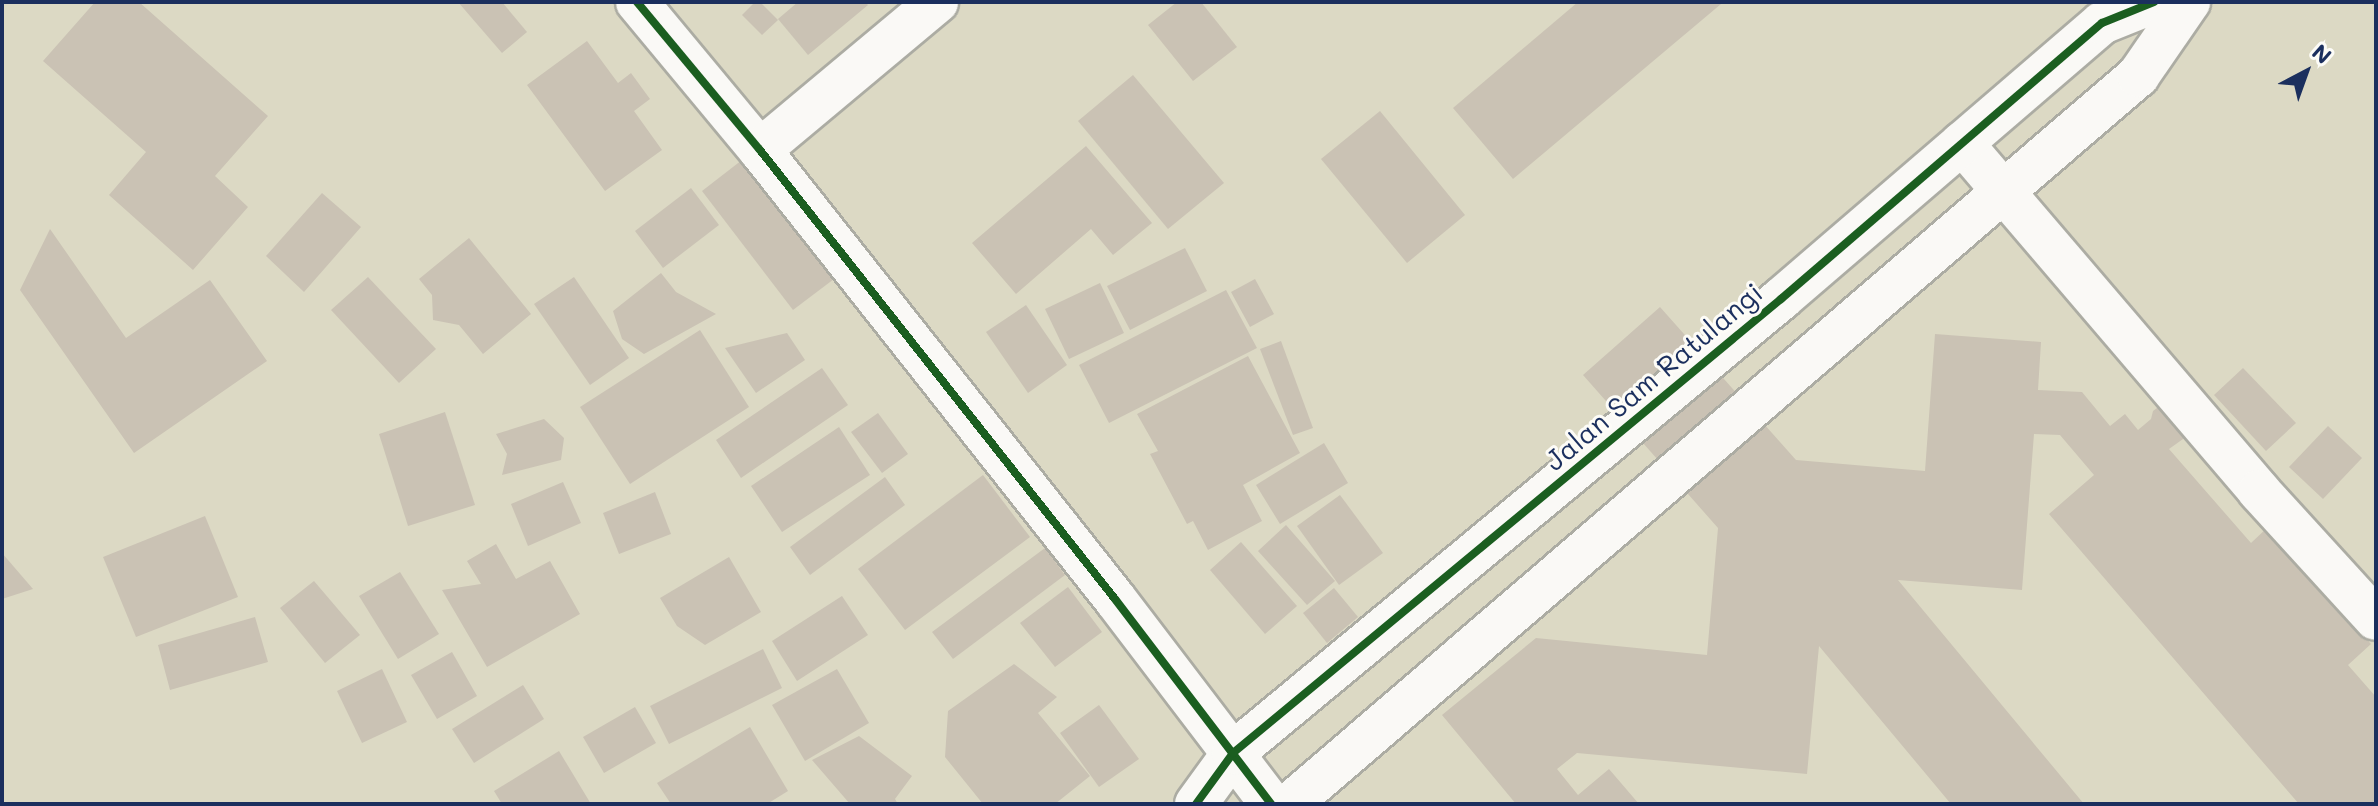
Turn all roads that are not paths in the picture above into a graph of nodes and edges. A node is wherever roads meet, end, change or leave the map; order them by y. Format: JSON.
{"nodes":[{"id":1,"x":637,"y":2,"type":"edge"},
{"id":2,"x":937,"y":2,"type":"edge"},
{"id":3,"x":2154,"y":2,"type":"edge"},
{"id":4,"x":2189,"y":2,"type":"edge"},
{"id":5,"x":2096,"y":12,"type":"edge"},
{"id":6,"x":2138,"y":76,"type":"junction"},
{"id":7,"x":1962,"y":143,"type":"junction"},
{"id":8,"x":760,"y":150,"type":"junction"},
{"id":9,"x":2005,"y":191,"type":"junction"},
{"id":10,"x":2376,"y":619,"type":"edge"},
{"id":11,"x":1233,"y":753,"type":"junction"},
{"id":12,"x":1196,"y":804,"type":"edge"},
{"id":13,"x":1271,"y":804,"type":"edge"},
{"id":14,"x":1290,"y":804,"type":"edge"}],
"edges":[{"from":1,"to":8,"type":"street"},
{"from":2,"to":8,"type":"street"},
{"from":3,"to":5,"type":"street","name":"Jalan Sam Ratulangi"},
{"from":4,"to":6,"type":"street"},
{"from":5,"to":6,"type":"street"},
{"from":5,"to":7,"type":"street","name":"Jalan Sam Ratulangi"},
{"from":6,"to":9,"type":"street"},
{"from":7,"to":9,"type":"street"},
{"from":7,"to":11,"type":"street","name":"Jalan Sam Ratulangi"},
{"from":8,"to":11,"type":"street"},
{"from":9,"to":10,"type":"street"},
{"from":9,"to":14,"type":"street"},
{"from":11,"to":12,"type":"street","name":"Jalan Sam Ratulangi"},
{"from":11,"to":13,"type":"street"}]}
